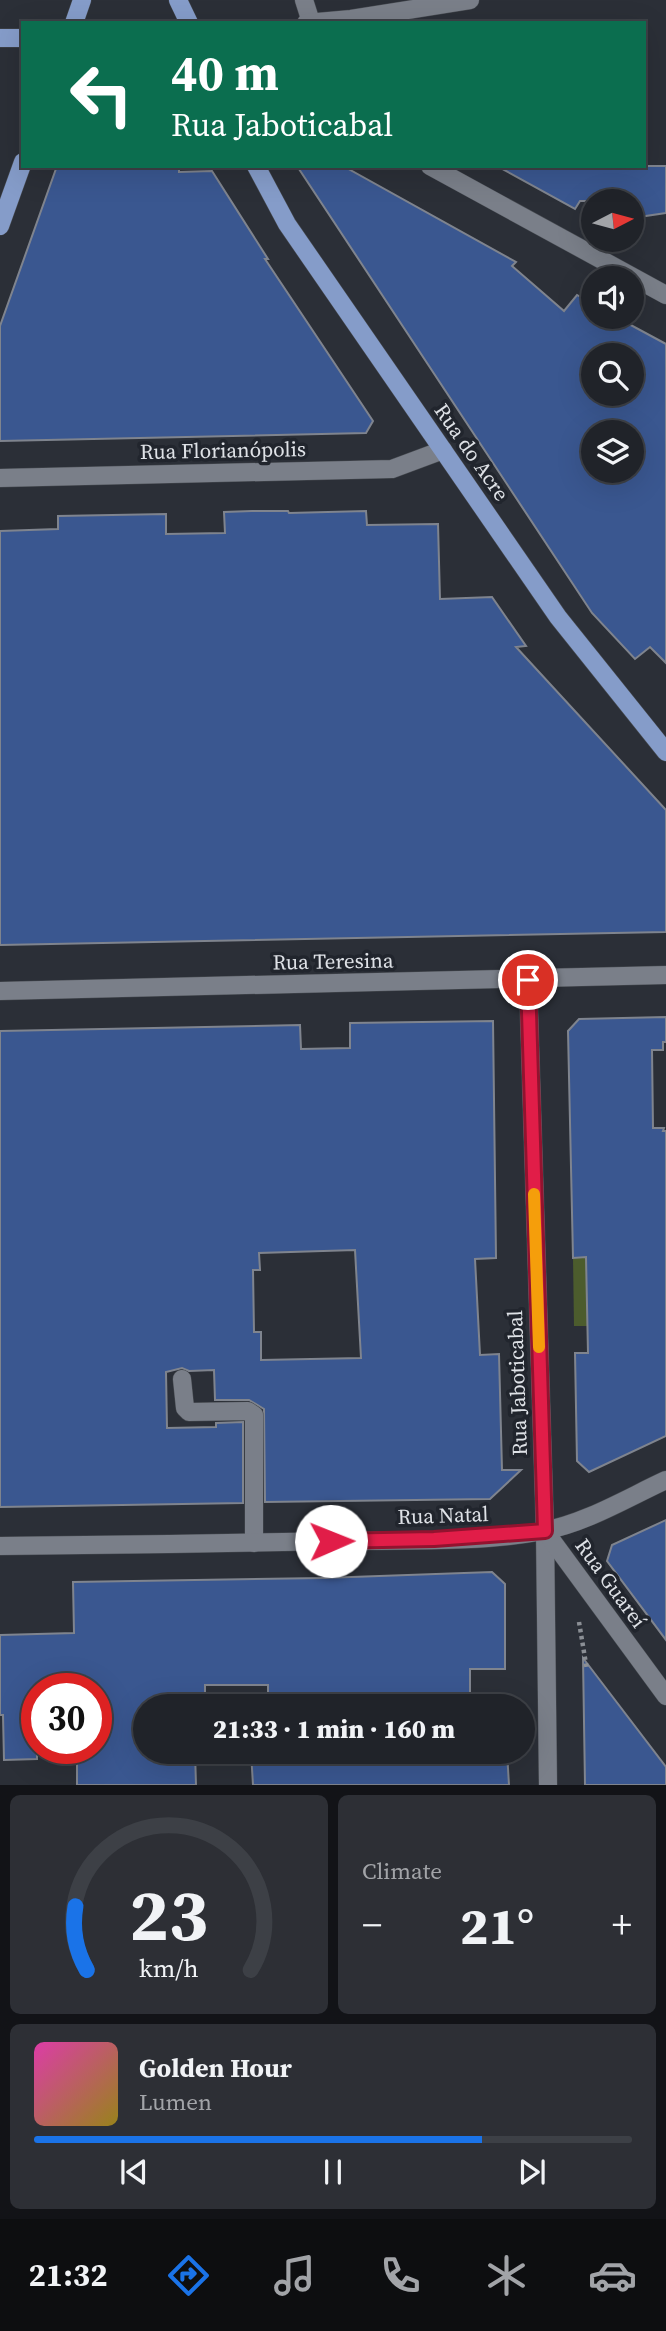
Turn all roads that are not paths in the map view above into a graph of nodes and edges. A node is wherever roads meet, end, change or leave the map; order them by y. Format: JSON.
{"nodes":[{"id":1,"x":82,"y":0,"type":"edge"},
{"id":2,"x":178,"y":0,"type":"edge"},
{"id":3,"x":304,"y":0,"type":"edge"},
{"id":4,"x":470,"y":0,"type":"edge"},
{"id":5,"x":75,"y":21,"type":"edge"},
{"id":6,"x":188,"y":21,"type":"edge"},
{"id":7,"x":311,"y":21,"type":"edge"},
{"id":8,"x":352,"y":21,"type":"edge"},
{"id":9,"x":0,"y":38,"type":"edge"},
{"id":10,"x":21,"y":38,"type":"edge"},
{"id":11,"x":21,"y":168,"type":"edge"},
{"id":12,"x":257,"y":168,"type":"edge"},
{"id":13,"x":434,"y":168,"type":"edge"},
{"id":14,"x":0,"y":226,"type":"edge"},
{"id":15,"x":666,"y":295,"type":"edge"},
{"id":16,"x":443,"y":450,"type":"junction"},
{"id":17,"x":0,"y":478,"type":"edge"},
{"id":18,"x":666,"y":752,"type":"edge"},
{"id":19,"x":666,"y":975,"type":"edge"},
{"id":20,"x":528,"y":980,"type":"junction"},
{"id":21,"x":0,"y":991,"type":"edge"},
{"id":22,"x":183,"y":1378,"type":"dead end"},
{"id":23,"x":666,"y":1479,"type":"edge"},
{"id":24,"x":545,"y":1531,"type":"junction"},
{"id":25,"x":254,"y":1542,"type":"junction"},
{"id":26,"x":0,"y":1546,"type":"edge"},
{"id":27,"x":666,"y":1696,"type":"edge"},
{"id":28,"x":548,"y":1785,"type":"edge"}],
"edges":[{"from":1,"to":5,"type":"main road"},
{"from":2,"to":6,"type":"main road"},
{"from":3,"to":7,"type":"street"},
{"from":4,"to":8,"type":"street"},
{"from":9,"to":10,"type":"main road"},
{"from":11,"to":14,"type":"main road"},
{"from":12,"to":16,"type":"main road","name":"Rua do Acre"},
{"from":13,"to":15,"type":"street"},
{"from":16,"to":17,"type":"street","name":"Rua Florianópolis"},
{"from":16,"to":18,"type":"main road","name":"Rua do Acre"},
{"from":19,"to":20,"type":"street","name":"Rua Teresina"},
{"from":20,"to":21,"type":"street","name":"Rua Teresina"},
{"from":20,"to":24,"type":"street","name":"Rua Jaboticabal"},
{"from":22,"to":25,"type":"street"},
{"from":23,"to":24,"type":"street","name":"Rua Natal"},
{"from":24,"to":25,"type":"street","name":"Rua Natal"},
{"from":24,"to":27,"type":"street","name":"Rua Guareí"},
{"from":24,"to":28,"type":"street","name":"Rua Jaboticabal"},
{"from":25,"to":26,"type":"street","name":"Rua Natal"}]}
